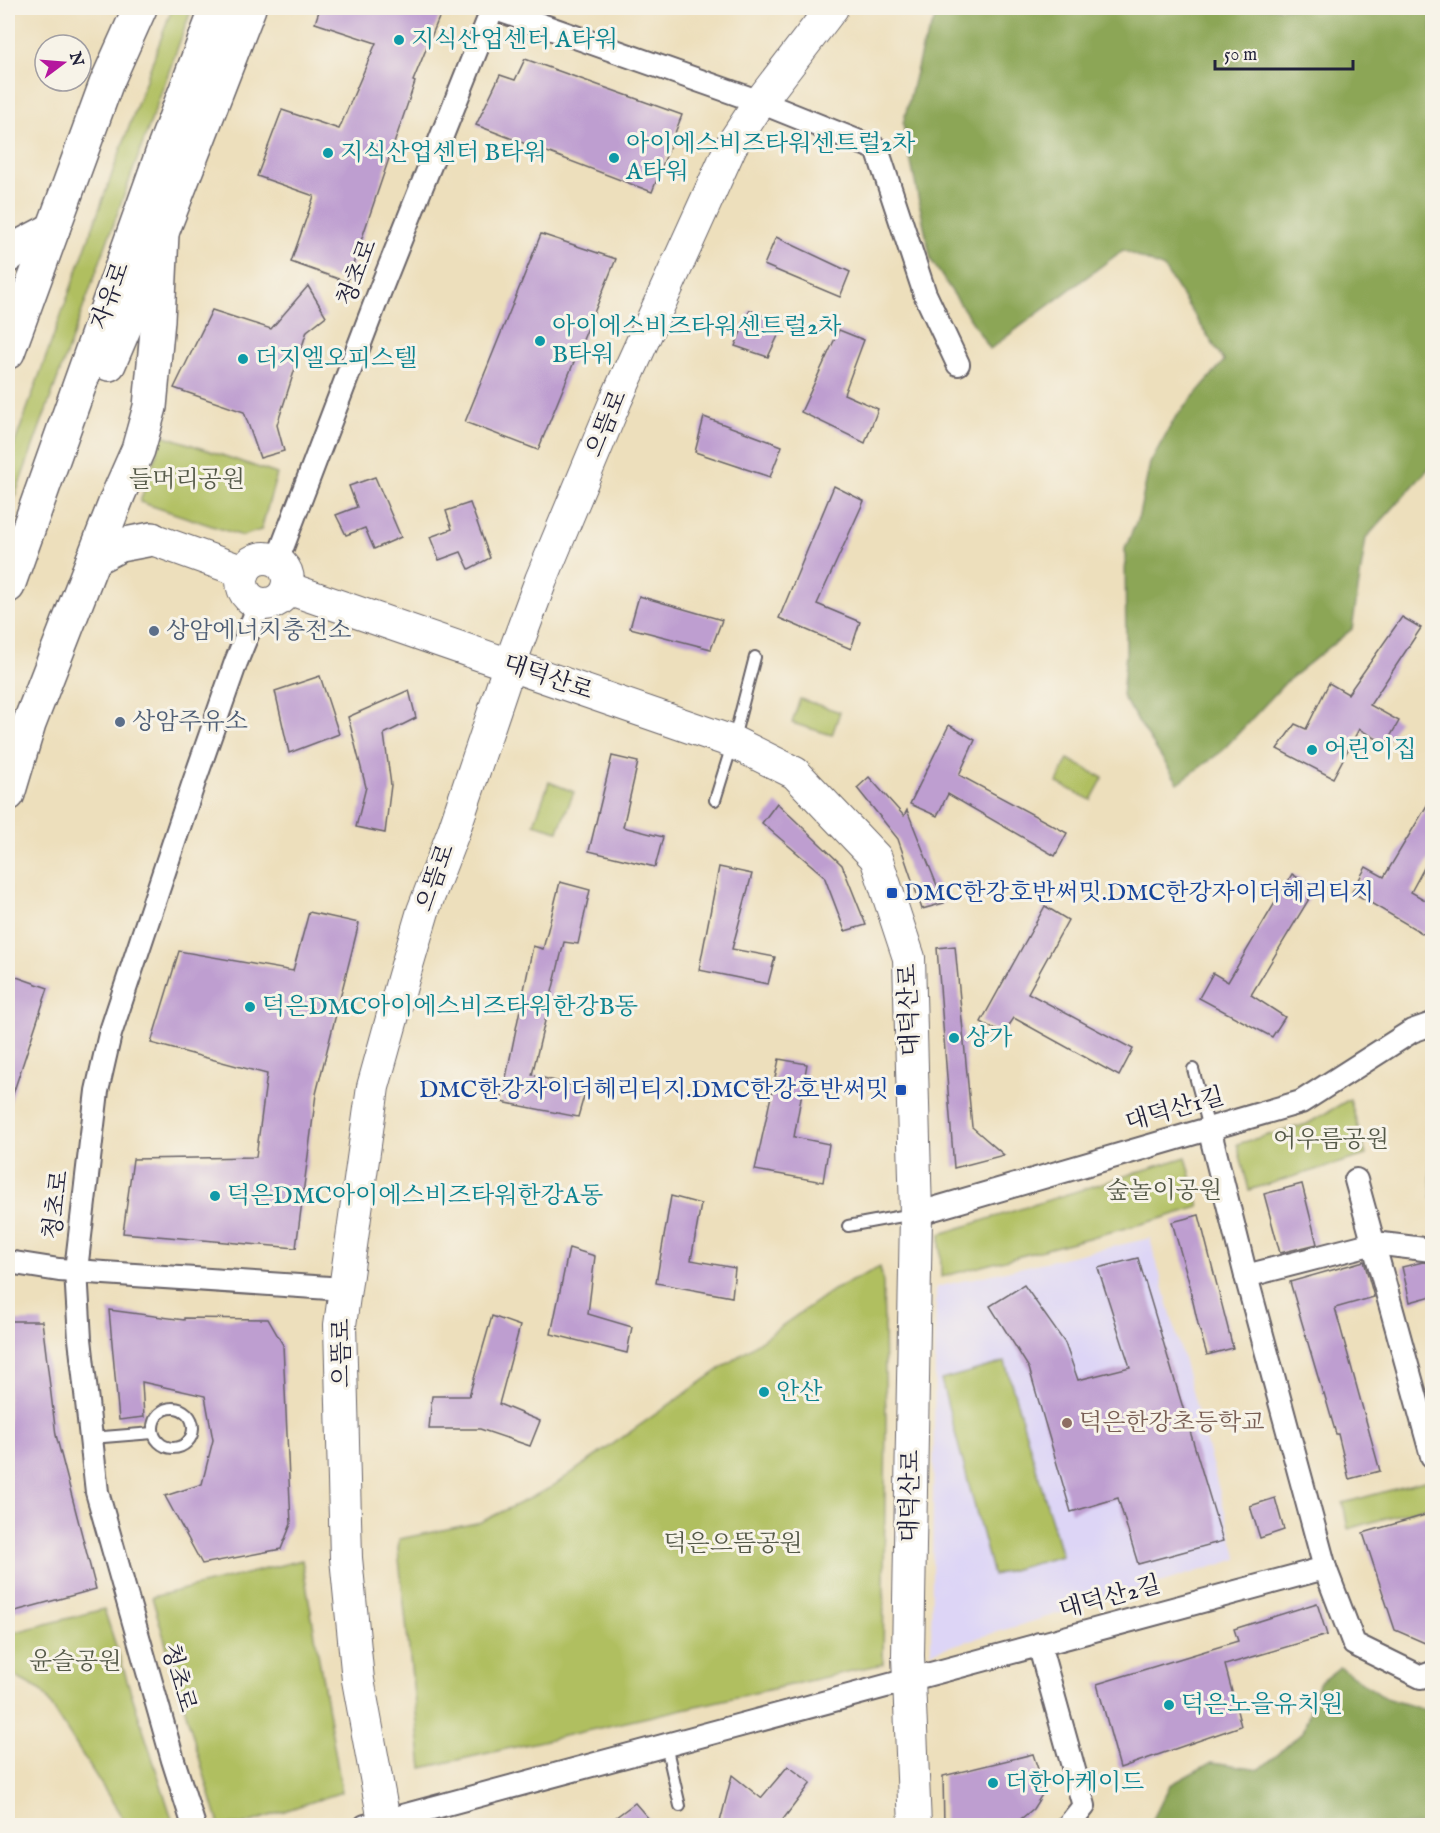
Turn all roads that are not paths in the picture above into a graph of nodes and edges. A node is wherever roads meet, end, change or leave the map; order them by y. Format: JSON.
{"nodes":[{"id":1,"x":129,"y":8,"type":"edge"},
{"id":2,"x":140,"y":8,"type":"edge"},
{"id":3,"x":217,"y":8,"type":"edge"},
{"id":4,"x":249,"y":8,"type":"edge"},
{"id":5,"x":493,"y":8,"type":"edge"},
{"id":6,"x":832,"y":8,"type":"edge"},
{"id":7,"x":106,"y":84,"type":"junction"},
{"id":8,"x":760,"y":102,"type":"junction"},
{"id":9,"x":53,"y":229,"type":"junction"},
{"id":10,"x":162,"y":233,"type":"junction"},
{"id":11,"x":8,"y":256,"type":"edge"},
{"id":12,"x":8,"y":352,"type":"edge"},
{"id":13,"x":958,"y":364,"type":"dead end"},
{"id":14,"x":73,"y":403,"type":"junction"},
{"id":15,"x":119,"y":493,"type":"junction"},
{"id":16,"x":152,"y":539,"type":"junction"},
{"id":17,"x":93,"y":559,"type":"junction"},
{"id":18,"x":244,"y":572,"type":"junction"},
{"id":19,"x":282,"y":574,"type":"junction"},
{"id":20,"x":8,"y":586,"type":"edge"},
{"id":21,"x":260,"y":603,"type":"junction"},
{"id":22,"x":754,"y":657,"type":"dead end"},
{"id":23,"x":510,"y":664,"type":"junction"},
{"id":24,"x":18,"y":732,"type":"edge"},
{"id":25,"x":733,"y":742,"type":"junction"},
{"id":26,"x":8,"y":794,"type":"edge"},
{"id":27,"x":715,"y":800,"type":"dead end"},
{"id":28,"x":1432,"y":1024,"type":"edge"},
{"id":29,"x":1193,"y":1069,"type":"dead end"},
{"id":30,"x":1209,"y":1128,"type":"junction"},
{"id":31,"x":1356,"y":1180,"type":"dead end"},
{"id":32,"x":916,"y":1214,"type":"junction"},
{"id":33,"x":848,"y":1226,"type":"dead end"},
{"id":34,"x":1374,"y":1243,"type":"junction"},
{"id":35,"x":1432,"y":1250,"type":"edge"},
{"id":36,"x":8,"y":1262,"type":"edge"},
{"id":37,"x":76,"y":1270,"type":"junction"},
{"id":38,"x":1246,"y":1276,"type":"junction"},
{"id":39,"x":344,"y":1289,"type":"junction"},
{"id":40,"x":153,"y":1433,"type":"dead end"},
{"id":41,"x":91,"y":1438,"type":"junction"},
{"id":42,"x":1432,"y":1456,"type":"edge"},
{"id":43,"x":1325,"y":1568,"type":"junction"},
{"id":44,"x":1039,"y":1644,"type":"junction"},
{"id":45,"x":1432,"y":1673,"type":"edge"},
{"id":46,"x":908,"y":1680,"type":"junction"},
{"id":47,"x":666,"y":1744,"type":"junction"},
{"id":48,"x":680,"y":1806,"type":"dead end"},
{"id":49,"x":378,"y":1824,"type":"edge"},
{"id":50,"x":194,"y":1826,"type":"edge"},
{"id":51,"x":915,"y":1826,"type":"edge"},
{"id":52,"x":1068,"y":1826,"type":"edge"}],
"edges":[{"from":1,"to":7,"type":"highway"},
{"from":2,"to":7,"type":"highway"},
{"from":3,"to":14,"type":"highway","name":"자유로"},
{"from":4,"to":10,"type":"highway"},
{"from":5,"to":8,"type":"street","name":"청초로"},
{"from":5,"to":19,"type":"street","name":"청초로"},
{"from":6,"to":8,"type":"street","name":"으뜸로"},
{"from":7,"to":9,"type":"highway"},
{"from":8,"to":13,"type":"street","name":"청초로"},
{"from":8,"to":23,"type":"street","name":"으뜸로"},
{"from":9,"to":11,"type":"highway"},
{"from":9,"to":12,"type":"highway"},
{"from":10,"to":14,"type":"highway"},
{"from":10,"to":15,"type":"highway"},
{"from":14,"to":20,"type":"highway","name":"자유로"},
{"from":15,"to":16,"type":"highway"},
{"from":15,"to":17,"type":"highway"},
{"from":16,"to":17,"type":"highway"},
{"from":16,"to":18,"type":"street"},
{"from":17,"to":24,"type":"highway"},
{"from":18,"to":19,"type":"street"},
{"from":18,"to":21,"type":"street"},
{"from":19,"to":21,"type":"street"},
{"from":19,"to":23,"type":"street","name":"대덕산로"},
{"from":21,"to":37,"type":"street","name":"청초로"},
{"from":22,"to":25,"type":"lane"},
{"from":23,"to":25,"type":"street","name":"대덕산로"},
{"from":23,"to":39,"type":"street","name":"으뜸로"},
{"from":24,"to":26,"type":"highway"},
{"from":25,"to":27,"type":"lane"},
{"from":25,"to":32,"type":"street","name":"대덕산로"},
{"from":28,"to":30,"type":"street","name":"대덕산1길"},
{"from":29,"to":30,"type":"lane"},
{"from":30,"to":32,"type":"street","name":"대덕산1길"},
{"from":30,"to":38,"type":"street"},
{"from":31,"to":34,"type":"street"},
{"from":32,"to":33,"type":"lane"},
{"from":32,"to":46,"type":"street","name":"대덕산로"},
{"from":34,"to":35,"type":"street"},
{"from":34,"to":38,"type":"street"},
{"from":34,"to":42,"type":"street"},
{"from":36,"to":37,"type":"street"},
{"from":37,"to":39,"type":"street"},
{"from":37,"to":41,"type":"street","name":"청초로"},
{"from":38,"to":43,"type":"street"},
{"from":39,"to":49,"type":"street","name":"으뜸로"},
{"from":40,"to":41,"type":"lane"},
{"from":41,"to":50,"type":"street","name":"청초로"},
{"from":43,"to":44,"type":"street","name":"대덕산2길"},
{"from":43,"to":45,"type":"street"},
{"from":44,"to":46,"type":"street","name":"대덕산2길"},
{"from":44,"to":52,"type":"street"},
{"from":46,"to":47,"type":"street","name":"대덕산2길"},
{"from":46,"to":51,"type":"street","name":"대덕산로"},
{"from":47,"to":48,"type":"lane"},
{"from":47,"to":49,"type":"street","name":"대덕산2길"}]}
